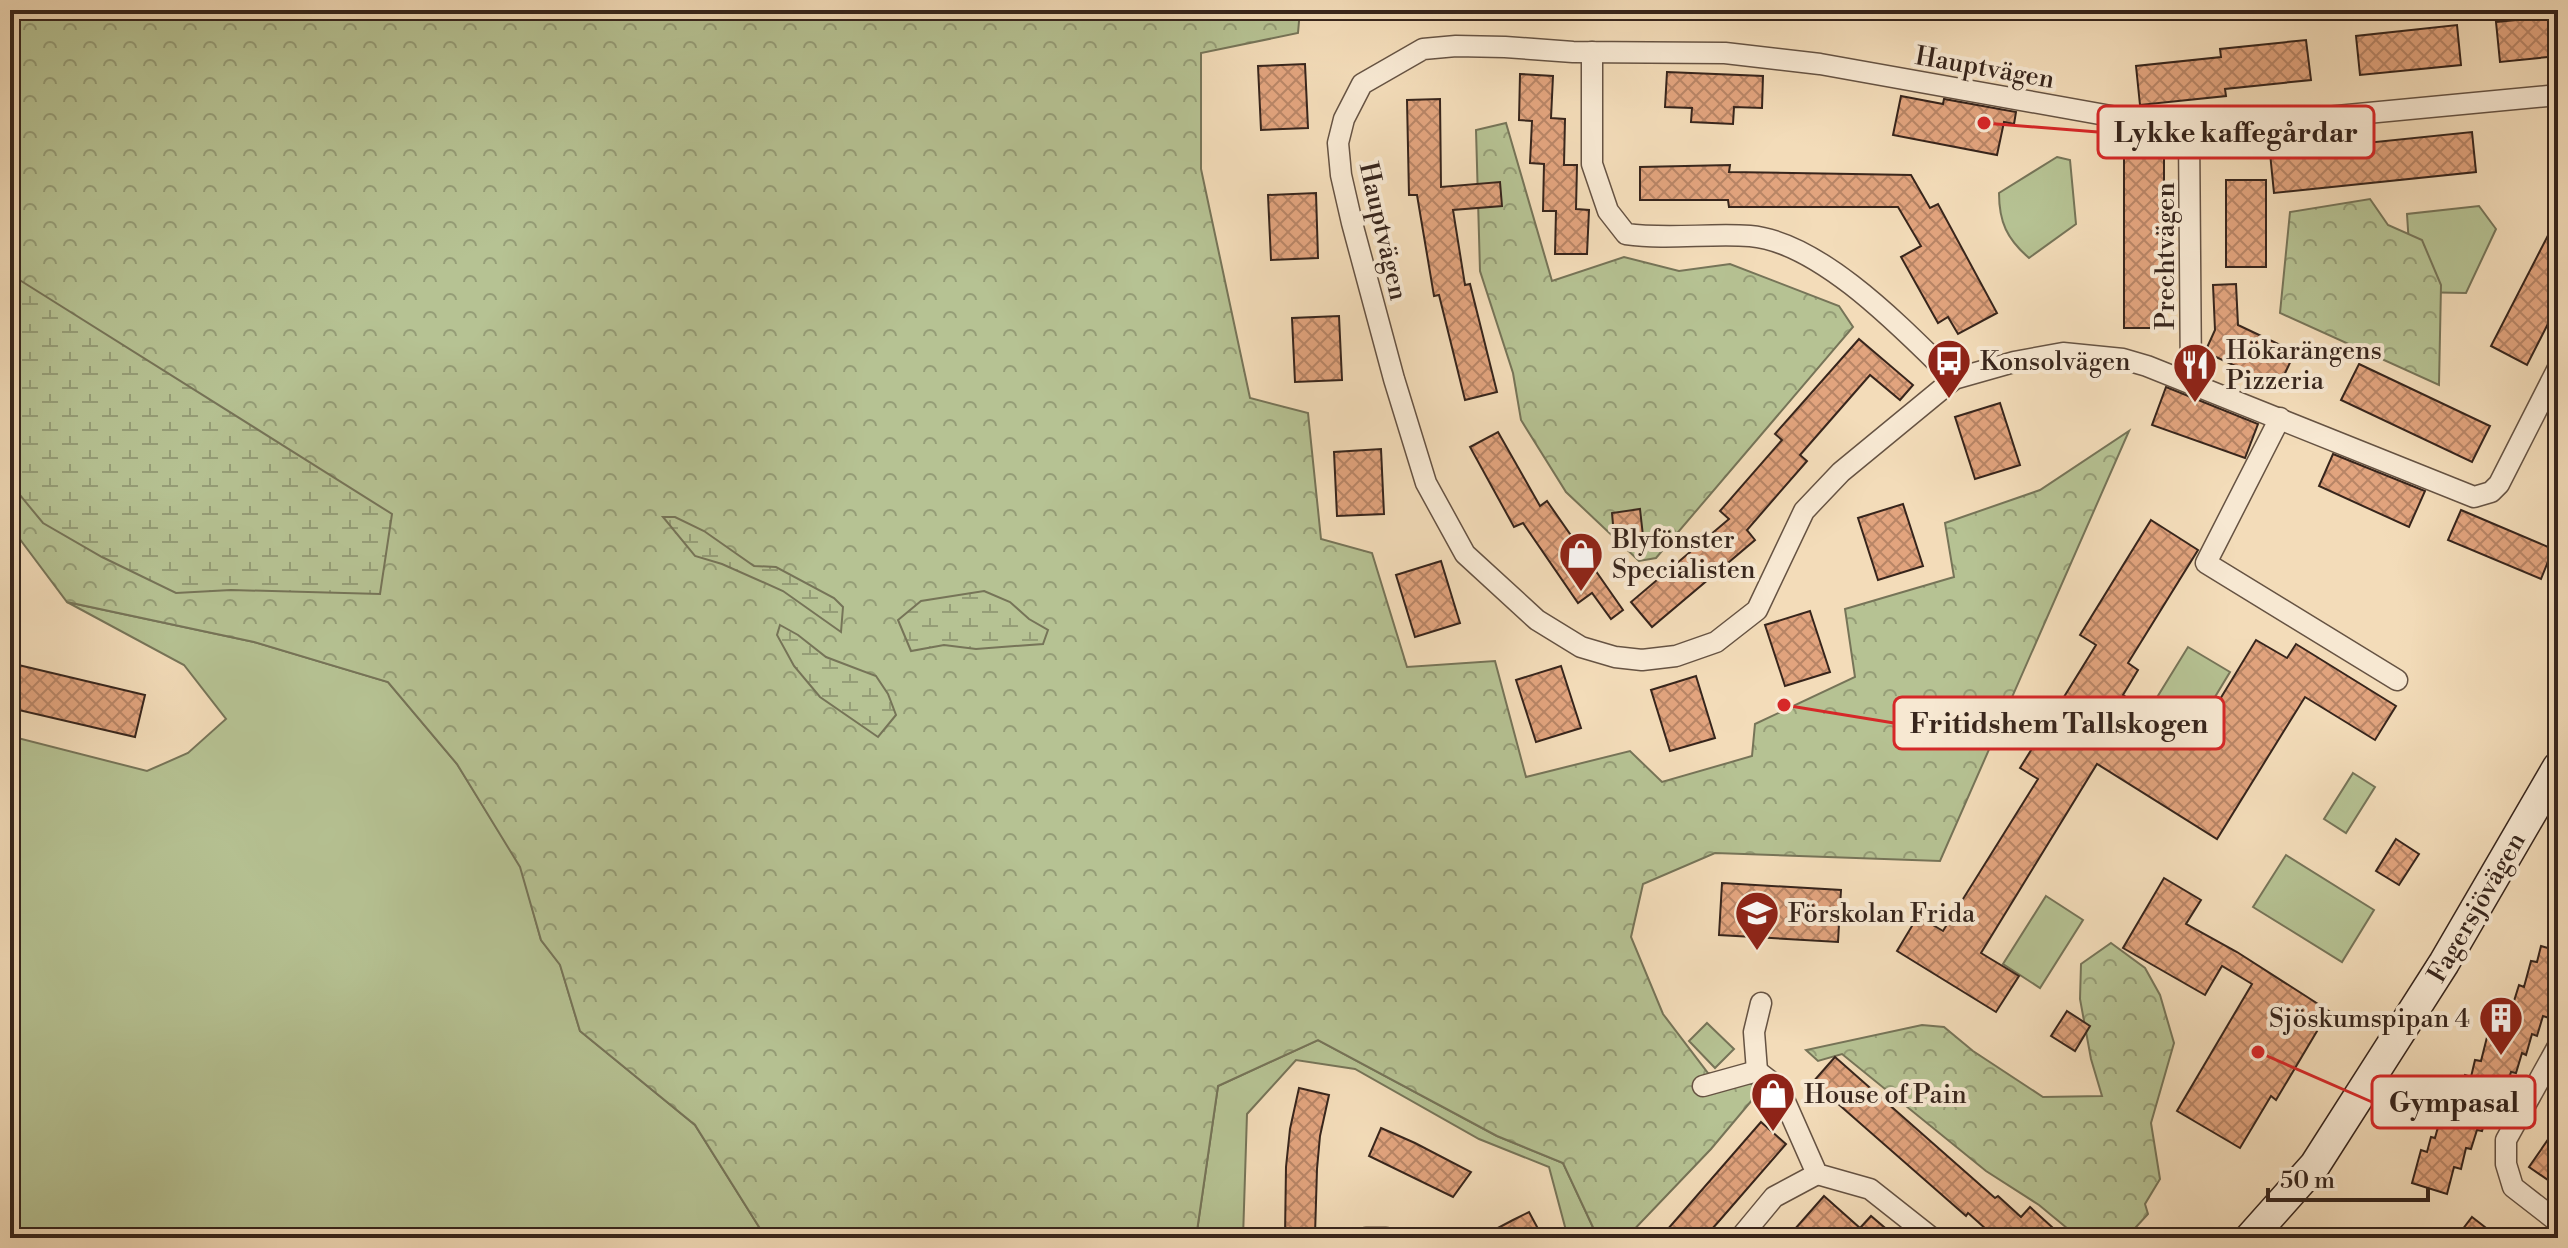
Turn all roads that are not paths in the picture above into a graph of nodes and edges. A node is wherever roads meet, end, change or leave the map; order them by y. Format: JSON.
{"nodes":[{"id":1,"x":1592,"y":52,"type":"junction"},
{"id":2,"x":2558,"y":95,"type":"edge"},
{"id":3,"x":2189,"y":130,"type":"junction"},
{"id":4,"x":2558,"y":368,"type":"edge"},
{"id":5,"x":1954,"y":379,"type":"junction"},
{"id":6,"x":2191,"y":382,"type":"junction"},
{"id":7,"x":2280,"y":418,"type":"junction"},
{"id":8,"x":2397,"y":680,"type":"dead end"},
{"id":9,"x":2558,"y":767,"type":"edge"},
{"id":10,"x":1761,"y":1003,"type":"dead end"},
{"id":11,"x":2558,"y":1046,"type":"edge"},
{"id":12,"x":1757,"y":1071,"type":"junction"},
{"id":13,"x":1703,"y":1086,"type":"dead end"},
{"id":14,"x":1817,"y":1174,"type":"junction"},
{"id":15,"x":2558,"y":1222,"type":"edge"},
{"id":16,"x":1366,"y":1238,"type":"edge"},
{"id":17,"x":1386,"y":1238,"type":"edge"},
{"id":18,"x":1740,"y":1238,"type":"edge"},
{"id":19,"x":1932,"y":1238,"type":"edge"},
{"id":20,"x":2250,"y":1238,"type":"edge"}],
"edges":[{"from":1,"to":3,"type":"street","name":"Hauptvägen"},
{"from":1,"to":5,"type":"street"},
{"from":1,"to":5,"type":"street","name":"Hauptvägen"},
{"from":2,"to":3,"type":"street","name":"Hauptvägen"},
{"from":3,"to":6,"type":"street","name":"Prechtvägen"},
{"from":4,"to":7,"type":"street","name":"Hauptvägen"},
{"from":5,"to":6,"type":"street","name":"Hauptvägen"},
{"from":6,"to":7,"type":"street","name":"Hauptvägen"},
{"from":7,"to":8,"type":"street"},
{"from":9,"to":20,"type":"street","name":"Fagersjövägen"},
{"from":10,"to":12,"type":"street"},
{"from":11,"to":15,"type":"street"},
{"from":12,"to":13,"type":"street"},
{"from":12,"to":14,"type":"street"},
{"from":14,"to":18,"type":"street"},
{"from":14,"to":19,"type":"street"},
{"from":16,"to":17,"type":"street"}]}
